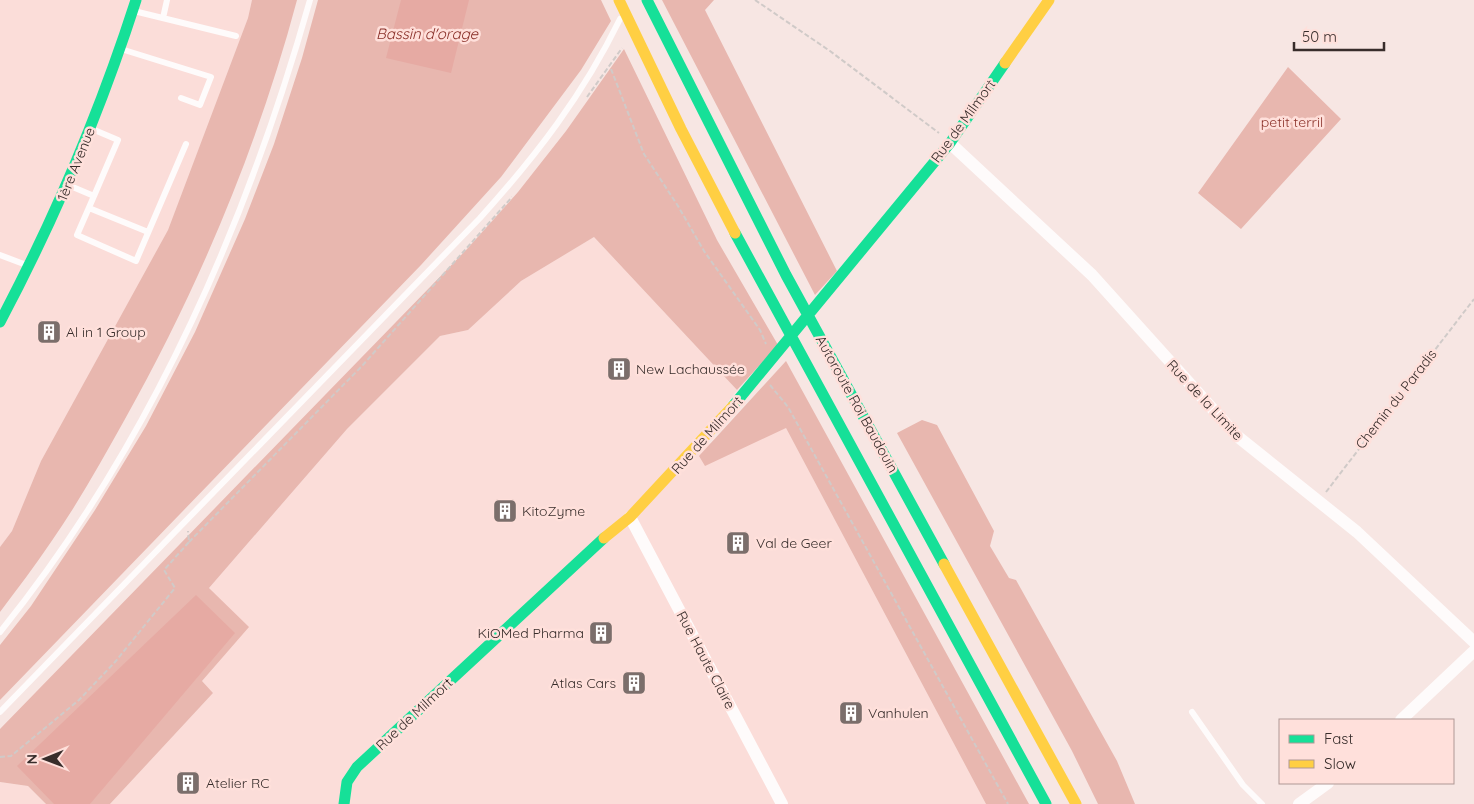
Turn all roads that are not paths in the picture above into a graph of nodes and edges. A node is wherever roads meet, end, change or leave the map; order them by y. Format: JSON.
{"nodes":[{"id":1,"x":167,"y":0,"type":"edge"},
{"id":2,"x":310,"y":0,"type":"edge"},
{"id":3,"x":620,"y":0,"type":"edge"},
{"id":4,"x":630,"y":0,"type":"edge"},
{"id":5,"x":647,"y":0,"type":"edge"},
{"id":6,"x":1048,"y":0,"type":"edge"},
{"id":7,"x":134,"y":6,"type":"edge"},
{"id":8,"x":163,"y":18,"type":"junction"},
{"id":9,"x":236,"y":36,"type":"dead end"},
{"id":10,"x":120,"y":49,"type":"junction"},
{"id":11,"x":181,"y":98,"type":"dead end"},
{"id":12,"x":91,"y":128,"type":"junction"},
{"id":13,"x":950,"y":143,"type":"junction"},
{"id":14,"x":186,"y":144,"type":"dead end"},
{"id":15,"x":68,"y":185,"type":"junction"},
{"id":16,"x":94,"y":196,"type":"junction"},
{"id":17,"x":89,"y":208,"type":"junction"},
{"id":18,"x":148,"y":232,"type":"junction"},
{"id":19,"x":0,"y":255,"type":"edge"},
{"id":20,"x":30,"y":267,"type":"junction"},
{"id":21,"x":0,"y":322,"type":"edge"},
{"id":22,"x":630,"y":517,"type":"junction"},
{"id":23,"x":0,"y":632,"type":"edge"},
{"id":24,"x":1474,"y":642,"type":"edge"},
{"id":25,"x":1474,"y":651,"type":"edge"},
{"id":26,"x":0,"y":712,"type":"edge"},
{"id":27,"x":1192,"y":712,"type":"dead end"},
{"id":28,"x":1402,"y":719,"type":"edge"},
{"id":29,"x":1327,"y":784,"type":"edge"},
{"id":30,"x":344,"y":804,"type":"edge"},
{"id":31,"x":782,"y":804,"type":"edge"},
{"id":32,"x":1046,"y":804,"type":"edge"},
{"id":33,"x":1076,"y":804,"type":"edge"},
{"id":34,"x":1262,"y":804,"type":"edge"},
{"id":35,"x":1299,"y":804,"type":"edge"}],
"edges":[{"from":1,"to":8,"type":"lane"},
{"from":2,"to":23,"type":"lane"},
{"from":3,"to":32,"type":"main road","name":"Autoroute Roi Baudouin"},
{"from":4,"to":26,"type":"lane"},
{"from":5,"to":33,"type":"main road","name":"Autoroute Roi Baudouin"},
{"from":6,"to":13,"type":"main road","name":"Rue de Milmort"},
{"from":7,"to":8,"type":"lane"},
{"from":7,"to":10,"type":"main road","name":"1ère Avenue"},
{"from":8,"to":9,"type":"lane"},
{"from":10,"to":11,"type":"lane"},
{"from":10,"to":12,"type":"main road","name":"1ère Avenue"},
{"from":12,"to":15,"type":"main road","name":"1ère Avenue"},
{"from":12,"to":16,"type":"lane"},
{"from":13,"to":22,"type":"main road","name":"Rue de Milmort"},
{"from":13,"to":24,"type":"street","name":"Rue de la Limite"},
{"from":14,"to":18,"type":"lane"},
{"from":15,"to":16,"type":"lane"},
{"from":15,"to":20,"type":"main road","name":"1ère Avenue"},
{"from":16,"to":17,"type":"lane"},
{"from":17,"to":18,"type":"lane"},
{"from":17,"to":18,"type":"lane"},
{"from":19,"to":20,"type":"lane"},
{"from":20,"to":21,"type":"main road","name":"1ère Avenue"},
{"from":22,"to":30,"type":"main road","name":"Rue de Milmort"},
{"from":22,"to":31,"type":"street","name":"Rue Haute Claire"},
{"from":25,"to":28,"type":"street"},
{"from":27,"to":34,"type":"lane"},
{"from":29,"to":35,"type":"street"}]}
